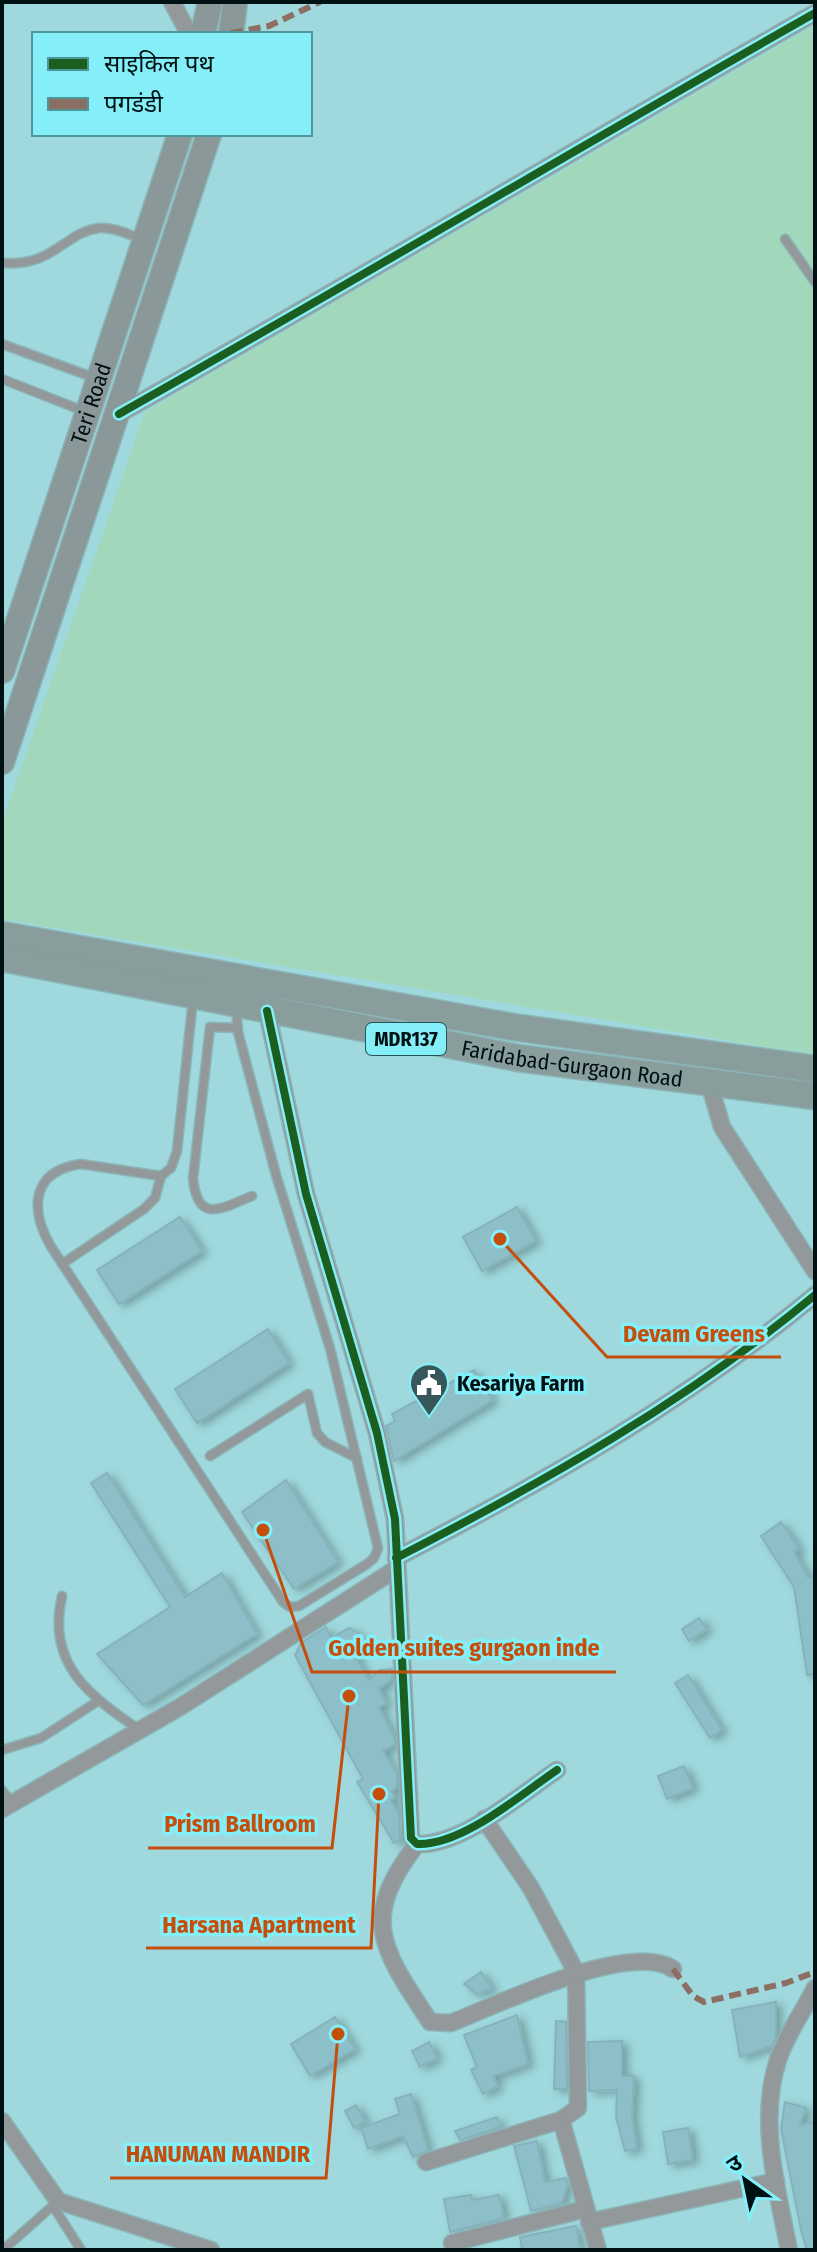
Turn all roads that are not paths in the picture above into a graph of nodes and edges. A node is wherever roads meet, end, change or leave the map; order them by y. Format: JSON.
{"nodes":[{"id":1,"x":172,"y":2,"type":"edge"},
{"id":2,"x":210,"y":2,"type":"edge"},
{"id":3,"x":235,"y":2,"type":"edge"},
{"id":4,"x":815,"y":13,"type":"edge"},
{"id":5,"x":188,"y":32,"type":"edge"},
{"id":6,"x":203,"y":32,"type":"edge"},
{"id":7,"x":231,"y":32,"type":"edge"},
{"id":8,"x":179,"y":136,"type":"edge"},
{"id":9,"x":208,"y":136,"type":"edge"},
{"id":10,"x":785,"y":239,"type":"dead end"},
{"id":11,"x":145,"y":240,"type":"junction"},
{"id":12,"x":2,"y":263,"type":"edge"},
{"id":13,"x":815,"y":282,"type":"edge"},
{"id":14,"x":2,"y":344,"type":"edge"},
{"id":15,"x":2,"y":379,"type":"edge"},
{"id":16,"x":98,"y":380,"type":"junction"},
{"id":17,"x":87,"y":412,"type":"junction"},
{"id":18,"x":119,"y":414,"type":"junction"},
{"id":19,"x":2,"y":671,"type":"edge"},
{"id":20,"x":2,"y":762,"type":"edge"},
{"id":21,"x":2,"y":935,"type":"edge"},
{"id":22,"x":2,"y":958,"type":"edge"},
{"id":23,"x":194,"y":994,"type":"junction"},
{"id":24,"x":267,"y":1011,"type":"junction"},
{"id":25,"x":237,"y":1016,"type":"junction"},
{"id":26,"x":815,"y":1069,"type":"edge"},
{"id":27,"x":709,"y":1083,"type":"junction"},
{"id":28,"x":815,"y":1096,"type":"edge"},
{"id":29,"x":161,"y":1176,"type":"junction"},
{"id":30,"x":252,"y":1196,"type":"dead end"},
{"id":31,"x":62,"y":1264,"type":"junction"},
{"id":32,"x":815,"y":1271,"type":"edge"},
{"id":33,"x":815,"y":1295,"type":"edge"},
{"id":34,"x":210,"y":1456,"type":"dead end"},
{"id":35,"x":357,"y":1458,"type":"junction"},
{"id":36,"x":396,"y":1563,"type":"junction"},
{"id":37,"x":62,"y":1596,"type":"dead end"},
{"id":38,"x":98,"y":1701,"type":"junction"},
{"id":39,"x":141,"y":1731,"type":"junction"},
{"id":40,"x":2,"y":1750,"type":"edge"},
{"id":41,"x":557,"y":1770,"type":"dead end"},
{"id":42,"x":5,"y":1801,"type":"edge"},
{"id":43,"x":484,"y":1819,"type":"junction"},
{"id":44,"x":417,"y":1844,"type":"junction"},
{"id":45,"x":673,"y":1969,"type":"dead end"},
{"id":46,"x":576,"y":1972,"type":"junction"},
{"id":47,"x":815,"y":1988,"type":"edge"},
{"id":48,"x":561,"y":2120,"type":"junction"},
{"id":49,"x":2,"y":2121,"type":"edge"},
{"id":50,"x":426,"y":2162,"type":"dead end"},
{"id":51,"x":776,"y":2181,"type":"junction"},
{"id":52,"x":56,"y":2203,"type":"junction"},
{"id":53,"x":587,"y":2216,"type":"junction"},
{"id":54,"x":452,"y":2243,"type":"dead end"},
{"id":55,"x":3,"y":2250,"type":"edge"},
{"id":56,"x":81,"y":2250,"type":"edge"},
{"id":57,"x":211,"y":2250,"type":"edge"},
{"id":58,"x":598,"y":2250,"type":"edge"},
{"id":59,"x":789,"y":2250,"type":"edge"}],
"edges":[{"from":1,"to":5,"type":"street"},
{"from":2,"to":6,"type":"street"},
{"from":3,"to":7,"type":"street"},
{"from":4,"to":18,"type":"street"},
{"from":8,"to":11,"type":"street","name":"Teri Road"},
{"from":9,"to":18,"type":"street"},
{"from":10,"to":13,"type":"lane"},
{"from":11,"to":12,"type":"lane"},
{"from":11,"to":16,"type":"street","name":"Teri Road"},
{"from":14,"to":16,"type":"lane"},
{"from":15,"to":17,"type":"lane"},
{"from":16,"to":17,"type":"street","name":"Teri Road"},
{"from":17,"to":19,"type":"street","name":"Teri Road"},
{"from":18,"to":20,"type":"street"},
{"from":21,"to":26,"type":"main road","name":"Faridabad-Gurgaon Road","number":"MDR137"},
{"from":22,"to":23,"type":"main road","name":"Faridabad-Gurgaon Road","number":"MDR137"},
{"from":23,"to":25,"type":"main road","name":"Faridabad-Gurgaon Road","number":"MDR137"},
{"from":23,"to":29,"type":"lane"},
{"from":24,"to":25,"type":"main road","name":"Faridabad-Gurgaon Road","number":"MDR137"},
{"from":24,"to":27,"type":"main road","name":"Faridabad-Gurgaon Road","number":"MDR137"},
{"from":24,"to":36,"type":"street"},
{"from":25,"to":30,"type":"lane"},
{"from":25,"to":35,"type":"lane"},
{"from":27,"to":28,"type":"main road","name":"Faridabad-Gurgaon Road","number":"MDR137"},
{"from":27,"to":32,"type":"street"},
{"from":29,"to":31,"type":"lane"},
{"from":29,"to":31,"type":"lane"},
{"from":31,"to":35,"type":"lane"},
{"from":33,"to":36,"type":"street"},
{"from":34,"to":35,"type":"lane"},
{"from":36,"to":39,"type":"street"},
{"from":36,"to":44,"type":"street"},
{"from":37,"to":38,"type":"lane"},
{"from":38,"to":39,"type":"lane"},
{"from":38,"to":40,"type":"lane"},
{"from":39,"to":42,"type":"street"},
{"from":41,"to":43,"type":"street"},
{"from":43,"to":44,"type":"street"},
{"from":43,"to":46,"type":"street"},
{"from":44,"to":46,"type":"street"},
{"from":45,"to":46,"type":"street"},
{"from":46,"to":48,"type":"street"},
{"from":47,"to":51,"type":"street"},
{"from":48,"to":50,"type":"street"},
{"from":48,"to":53,"type":"street"},
{"from":49,"to":52,"type":"street"},
{"from":51,"to":53,"type":"street"},
{"from":51,"to":59,"type":"street"},
{"from":52,"to":55,"type":"lane"},
{"from":52,"to":56,"type":"lane"},
{"from":52,"to":57,"type":"street"},
{"from":53,"to":54,"type":"street"},
{"from":53,"to":58,"type":"street"}]}
